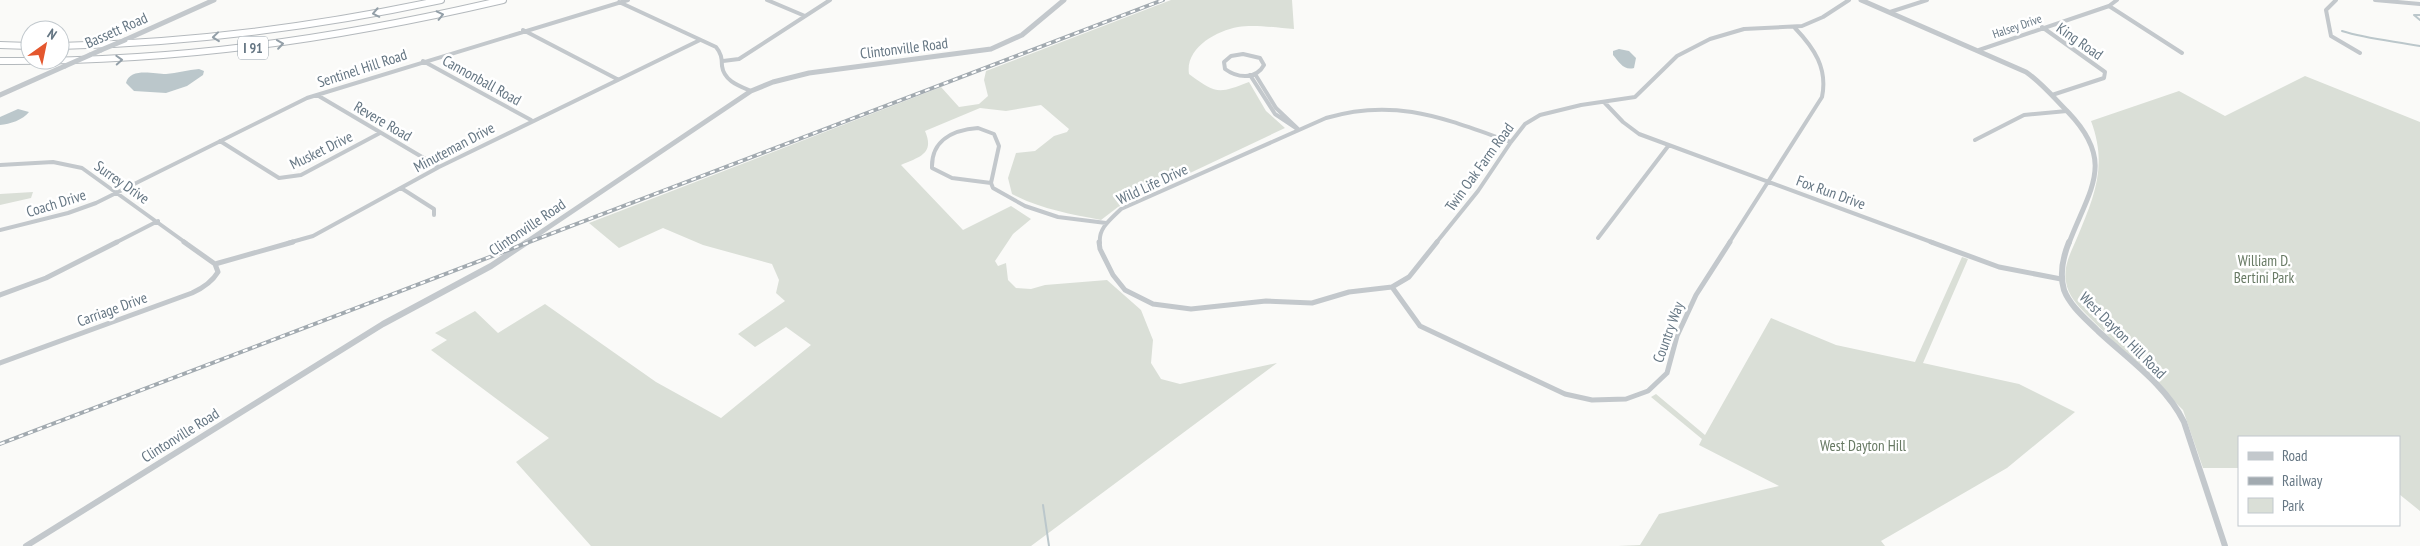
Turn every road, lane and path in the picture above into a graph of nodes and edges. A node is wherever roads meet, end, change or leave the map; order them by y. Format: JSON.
{"nodes":[{"id":1,"x":214,"y":0,"type":"edge"},
{"id":2,"x":441,"y":0,"type":"edge"},
{"id":3,"x":503,"y":0,"type":"edge"},
{"id":4,"x":628,"y":0,"type":"edge"},
{"id":5,"x":767,"y":0,"type":"edge"},
{"id":6,"x":830,"y":0,"type":"edge"},
{"id":7,"x":1064,"y":0,"type":"edge"},
{"id":8,"x":1849,"y":0,"type":"edge"},
{"id":9,"x":1861,"y":0,"type":"edge"},
{"id":10,"x":1927,"y":0,"type":"edge"},
{"id":11,"x":2117,"y":0,"type":"edge"},
{"id":12,"x":2336,"y":0,"type":"edge"},
{"id":13,"x":2375,"y":0,"type":"edge"},
{"id":14,"x":619,"y":2,"type":"junction"},
{"id":15,"x":2420,"y":4,"type":"edge"},
{"id":16,"x":2108,"y":6,"type":"junction"},
{"id":17,"x":1890,"y":12,"type":"junction"},
{"id":18,"x":805,"y":16,"type":"junction"},
{"id":19,"x":2042,"y":27,"type":"junction"},
{"id":20,"x":1795,"y":28,"type":"junction"},
{"id":21,"x":523,"y":30,"type":"junction"},
{"id":22,"x":700,"y":40,"type":"junction"},
{"id":23,"x":0,"y":45,"type":"edge"},
{"id":24,"x":20,"y":46,"type":"edge"},
{"id":25,"x":70,"y":46,"type":"edge"},
{"id":26,"x":1979,"y":50,"type":"junction"},
{"id":27,"x":2182,"y":53,"type":"dead end"},
{"id":28,"x":2360,"y":53,"type":"dead end"},
{"id":29,"x":0,"y":61,"type":"edge"},
{"id":30,"x":423,"y":61,"type":"junction"},
{"id":31,"x":724,"y":61,"type":"junction"},
{"id":32,"x":1253,"y":75,"type":"junction"},
{"id":33,"x":617,"y":78,"type":"junction"},
{"id":34,"x":751,"y":91,"type":"junction"},
{"id":35,"x":1263,"y":92,"type":"junction"},
{"id":36,"x":0,"y":95,"type":"edge"},
{"id":37,"x":316,"y":95,"type":"junction"},
{"id":38,"x":2052,"y":95,"type":"junction"},
{"id":39,"x":1604,"y":102,"type":"junction"},
{"id":40,"x":1276,"y":108,"type":"junction"},
{"id":41,"x":1270,"y":110,"type":"junction"},
{"id":42,"x":2067,"y":111,"type":"junction"},
{"id":43,"x":532,"y":120,"type":"junction"},
{"id":44,"x":1299,"y":130,"type":"junction"},
{"id":45,"x":380,"y":133,"type":"junction"},
{"id":46,"x":1975,"y":140,"type":"dead end"},
{"id":47,"x":220,"y":141,"type":"junction"},
{"id":48,"x":1512,"y":142,"type":"junction"},
{"id":49,"x":1669,"y":145,"type":"junction"},
{"id":50,"x":0,"y":165,"type":"edge"},
{"id":51,"x":439,"y":167,"type":"junction"},
{"id":52,"x":1769,"y":181,"type":"junction"},
{"id":53,"x":991,"y":183,"type":"junction"},
{"id":54,"x":401,"y":188,"type":"junction"},
{"id":55,"x":117,"y":192,"type":"junction"},
{"id":56,"x":434,"y":215,"type":"dead end"},
{"id":57,"x":158,"y":221,"type":"junction"},
{"id":58,"x":1106,"y":223,"type":"junction"},
{"id":59,"x":0,"y":230,"type":"edge"},
{"id":60,"x":1598,"y":238,"type":"dead end"},
{"id":61,"x":215,"y":264,"type":"junction"},
{"id":62,"x":2061,"y":279,"type":"junction"},
{"id":63,"x":1392,"y":287,"type":"junction"},
{"id":64,"x":0,"y":295,"type":"edge"},
{"id":65,"x":0,"y":363,"type":"edge"},
{"id":66,"x":26,"y":546,"type":"edge"},
{"id":67,"x":2225,"y":546,"type":"edge"}],
"edges":[{"from":1,"to":36,"type":"street","name":"Bassett Road","bridge":true},
{"from":2,"to":25,"type":"highway","number":"I 91","one_way":true},
{"from":29,"to":3,"type":"highway","number":"I 91","one_way":true},
{"from":4,"to":14,"type":"street","name":"Sentinel Hill Road"},
{"from":5,"to":18,"type":"street"},
{"from":6,"to":18,"type":"street"},
{"from":7,"to":34,"type":"street","name":"Clintonville Road"},
{"from":8,"to":20,"type":"street","name":"Twin Oak Farm Road"},
{"from":9,"to":17,"type":"street"},
{"from":10,"to":17,"type":"street"},
{"from":11,"to":16,"type":"street","name":"Halsey Drive"},
{"from":12,"to":28,"type":"street"},
{"from":13,"to":15,"type":"street"},
{"from":14,"to":21,"type":"street","name":"Sentinel Hill Road"},
{"from":14,"to":22,"type":"street"},
{"from":16,"to":19,"type":"street","name":"Halsey Drive"},
{"from":16,"to":27,"type":"street"},
{"from":17,"to":26,"type":"street"},
{"from":18,"to":31,"type":"street"},
{"from":19,"to":26,"type":"street","name":"Halsey Drive"},
{"from":19,"to":38,"type":"street","name":"King Road"},
{"from":20,"to":39,"type":"street","name":"Twin Oak Farm Road"},
{"from":20,"to":52,"type":"street","name":"Country Way"},
{"from":21,"to":30,"type":"street","name":"Sentinel Hill Road"},
{"from":21,"to":33,"type":"street"},
{"from":22,"to":31,"type":"street"},
{"from":22,"to":33,"type":"street","name":"Minuteman Drive"},
{"from":23,"to":24,"type":"highway"},
{"from":26,"to":38,"type":"street"},
{"from":30,"to":37,"type":"street","name":"Sentinel Hill Road"},
{"from":30,"to":43,"type":"street","name":"Cannonball Road"},
{"from":31,"to":34,"type":"street"},
{"from":32,"to":32,"type":"street"},
{"from":32,"to":35,"type":"street"},
{"from":33,"to":43,"type":"street","name":"Minuteman Drive"},
{"from":34,"to":66,"type":"street","name":"Clintonville Road"},
{"from":35,"to":40,"type":"street"},
{"from":35,"to":41,"type":"street"},
{"from":37,"to":45,"type":"street","name":"Revere Road"},
{"from":37,"to":47,"type":"street","name":"Sentinel Hill Road"},
{"from":38,"to":42,"type":"street"},
{"from":39,"to":48,"type":"street","name":"Twin Oak Farm Road"},
{"from":39,"to":49,"type":"street","name":"Fox Run Drive"},
{"from":40,"to":41,"type":"street"},
{"from":40,"to":44,"type":"street"},
{"from":41,"to":44,"type":"street"},
{"from":42,"to":46,"type":"street"},
{"from":42,"to":62,"type":"street"},
{"from":43,"to":51,"type":"street","name":"Minuteman Drive"},
{"from":44,"to":48,"type":"street","name":"Wild Life Drive"},
{"from":44,"to":58,"type":"street","name":"Wild Life Drive"},
{"from":45,"to":47,"type":"street","name":"Musket Drive"},
{"from":45,"to":51,"type":"street","name":"Revere Road"},
{"from":47,"to":55,"type":"street","name":"Sentinel Hill Road"},
{"from":48,"to":63,"type":"street","name":"Twin Oak Farm Road"},
{"from":49,"to":52,"type":"street","name":"Fox Run Drive"},
{"from":49,"to":60,"type":"street"},
{"from":50,"to":55,"type":"street","name":"Surrey Drive"},
{"from":51,"to":54,"type":"street","name":"Minuteman Drive"},
{"from":52,"to":62,"type":"street","name":"Fox Run Drive"},
{"from":52,"to":63,"type":"street","name":"Country Way"},
{"from":53,"to":53,"type":"street"},
{"from":53,"to":58,"type":"street"},
{"from":54,"to":56,"type":"street"},
{"from":54,"to":61,"type":"street","name":"Minuteman Drive"},
{"from":55,"to":57,"type":"street","name":"Surrey Drive"},
{"from":55,"to":59,"type":"street","name":"Coach Drive"},
{"from":57,"to":61,"type":"street","name":"Surrey Drive"},
{"from":57,"to":64,"type":"street"},
{"from":58,"to":63,"type":"street","name":"Wild Life Drive"},
{"from":61,"to":65,"type":"street","name":"Carriage Drive"},
{"from":62,"to":67,"type":"street","name":"West Dayton Hill Road"}]}
